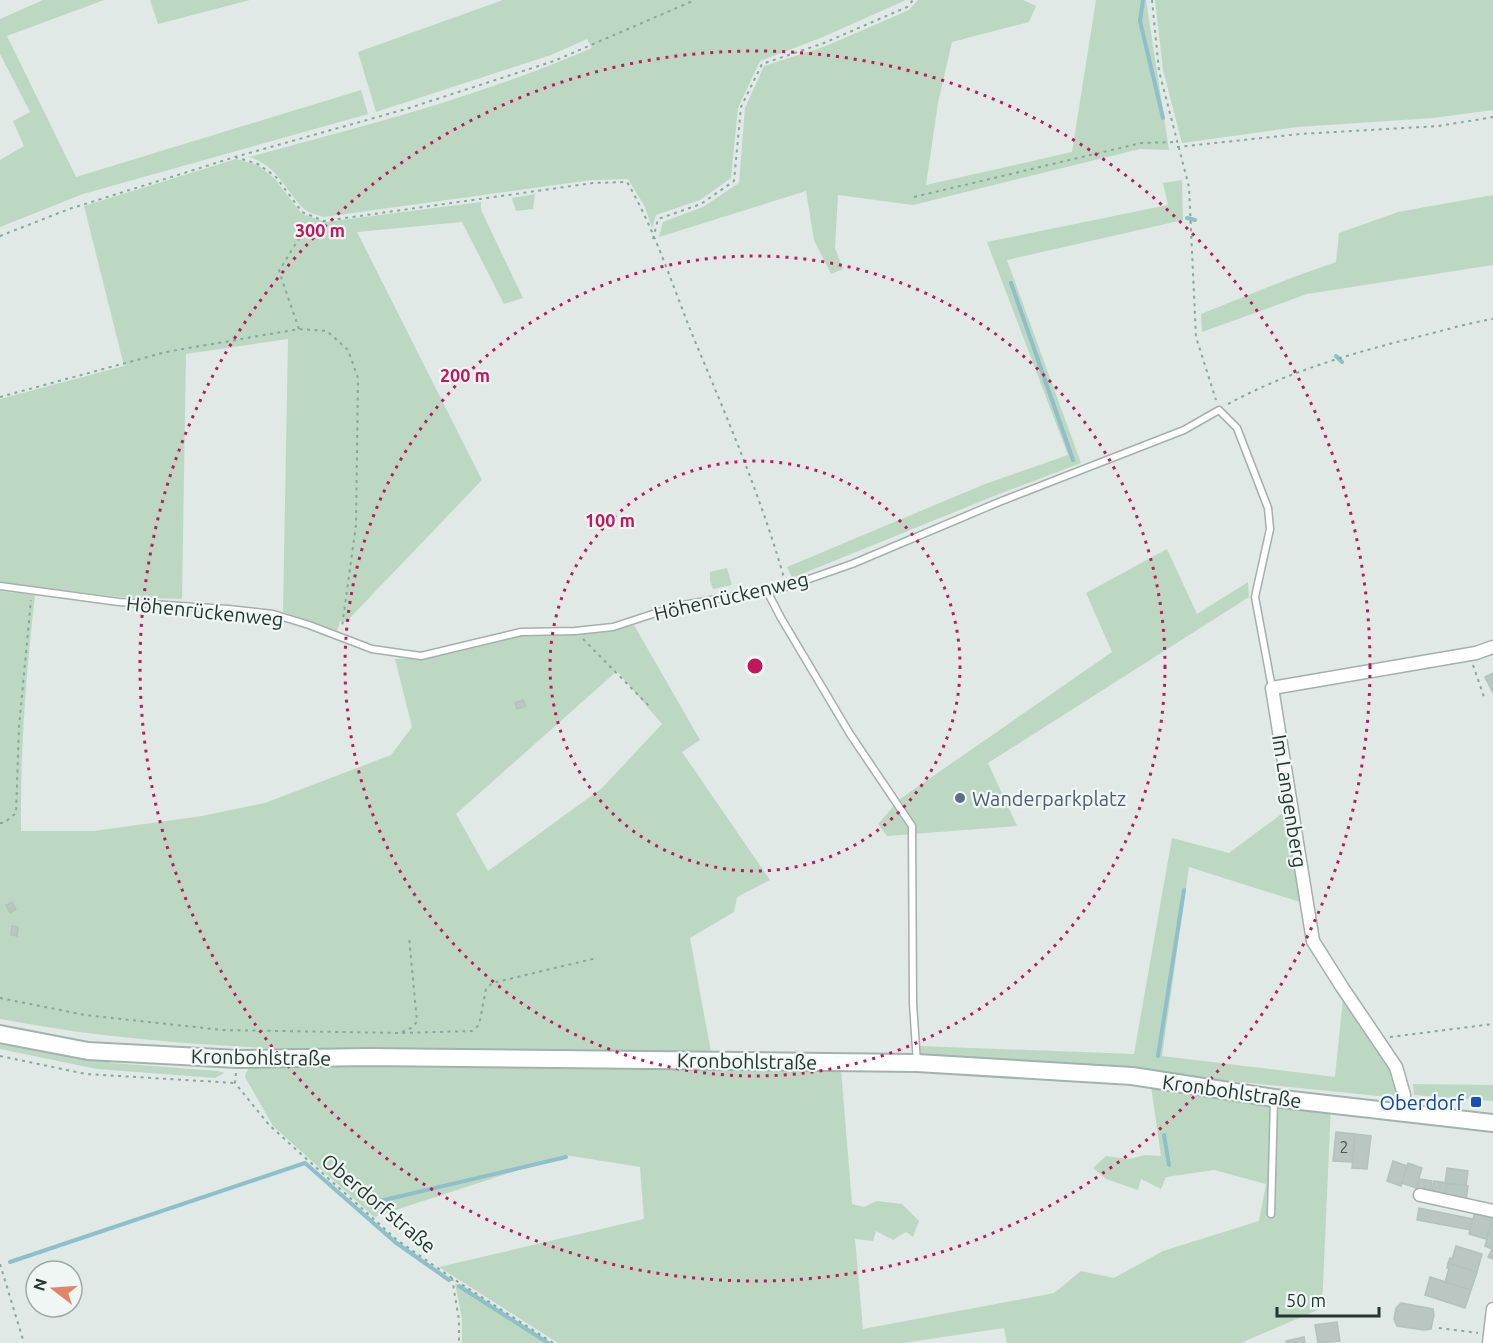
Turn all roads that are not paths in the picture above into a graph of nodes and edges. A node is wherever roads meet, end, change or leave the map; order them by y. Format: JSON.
{"nodes":[{"id":1,"x":0,"y":586,"type":"edge"},
{"id":2,"x":767,"y":591,"type":"junction"},
{"id":3,"x":1493,"y":646,"type":"edge"},
{"id":4,"x":1272,"y":688,"type":"junction"},
{"id":5,"x":0,"y":1035,"type":"edge"},
{"id":6,"x":917,"y":1063,"type":"junction"},
{"id":7,"x":1274,"y":1098,"type":"junction"},
{"id":8,"x":1405,"y":1114,"type":"junction"},
{"id":9,"x":1493,"y":1123,"type":"edge"},
{"id":10,"x":1420,"y":1195,"type":"dead end"},
{"id":11,"x":1493,"y":1211,"type":"edge"},
{"id":12,"x":1271,"y":1214,"type":"dead end"},
{"id":13,"x":1493,"y":1309,"type":"edge"},
{"id":14,"x":1489,"y":1343,"type":"edge"}],
"edges":[{"from":1,"to":2,"type":"lane","name":"Höhenrückenweg"},
{"from":2,"to":4,"type":"lane","name":"Höhenrückenweg"},
{"from":2,"to":6,"type":"lane"},
{"from":3,"to":4,"type":"street"},
{"from":4,"to":8,"type":"street","name":"Im Langenberg"},
{"from":5,"to":6,"type":"main road","name":"Kronbohlstraße"},
{"from":6,"to":7,"type":"main road","name":"Kronbohlstraße"},
{"from":7,"to":8,"type":"main road","name":"Kronbohlstraße"},
{"from":7,"to":12,"type":"lane"},
{"from":8,"to":9,"type":"main road","name":"Kronbohlstraße"},
{"from":10,"to":11,"type":"street"},
{"from":13,"to":14,"type":"street"}]}
